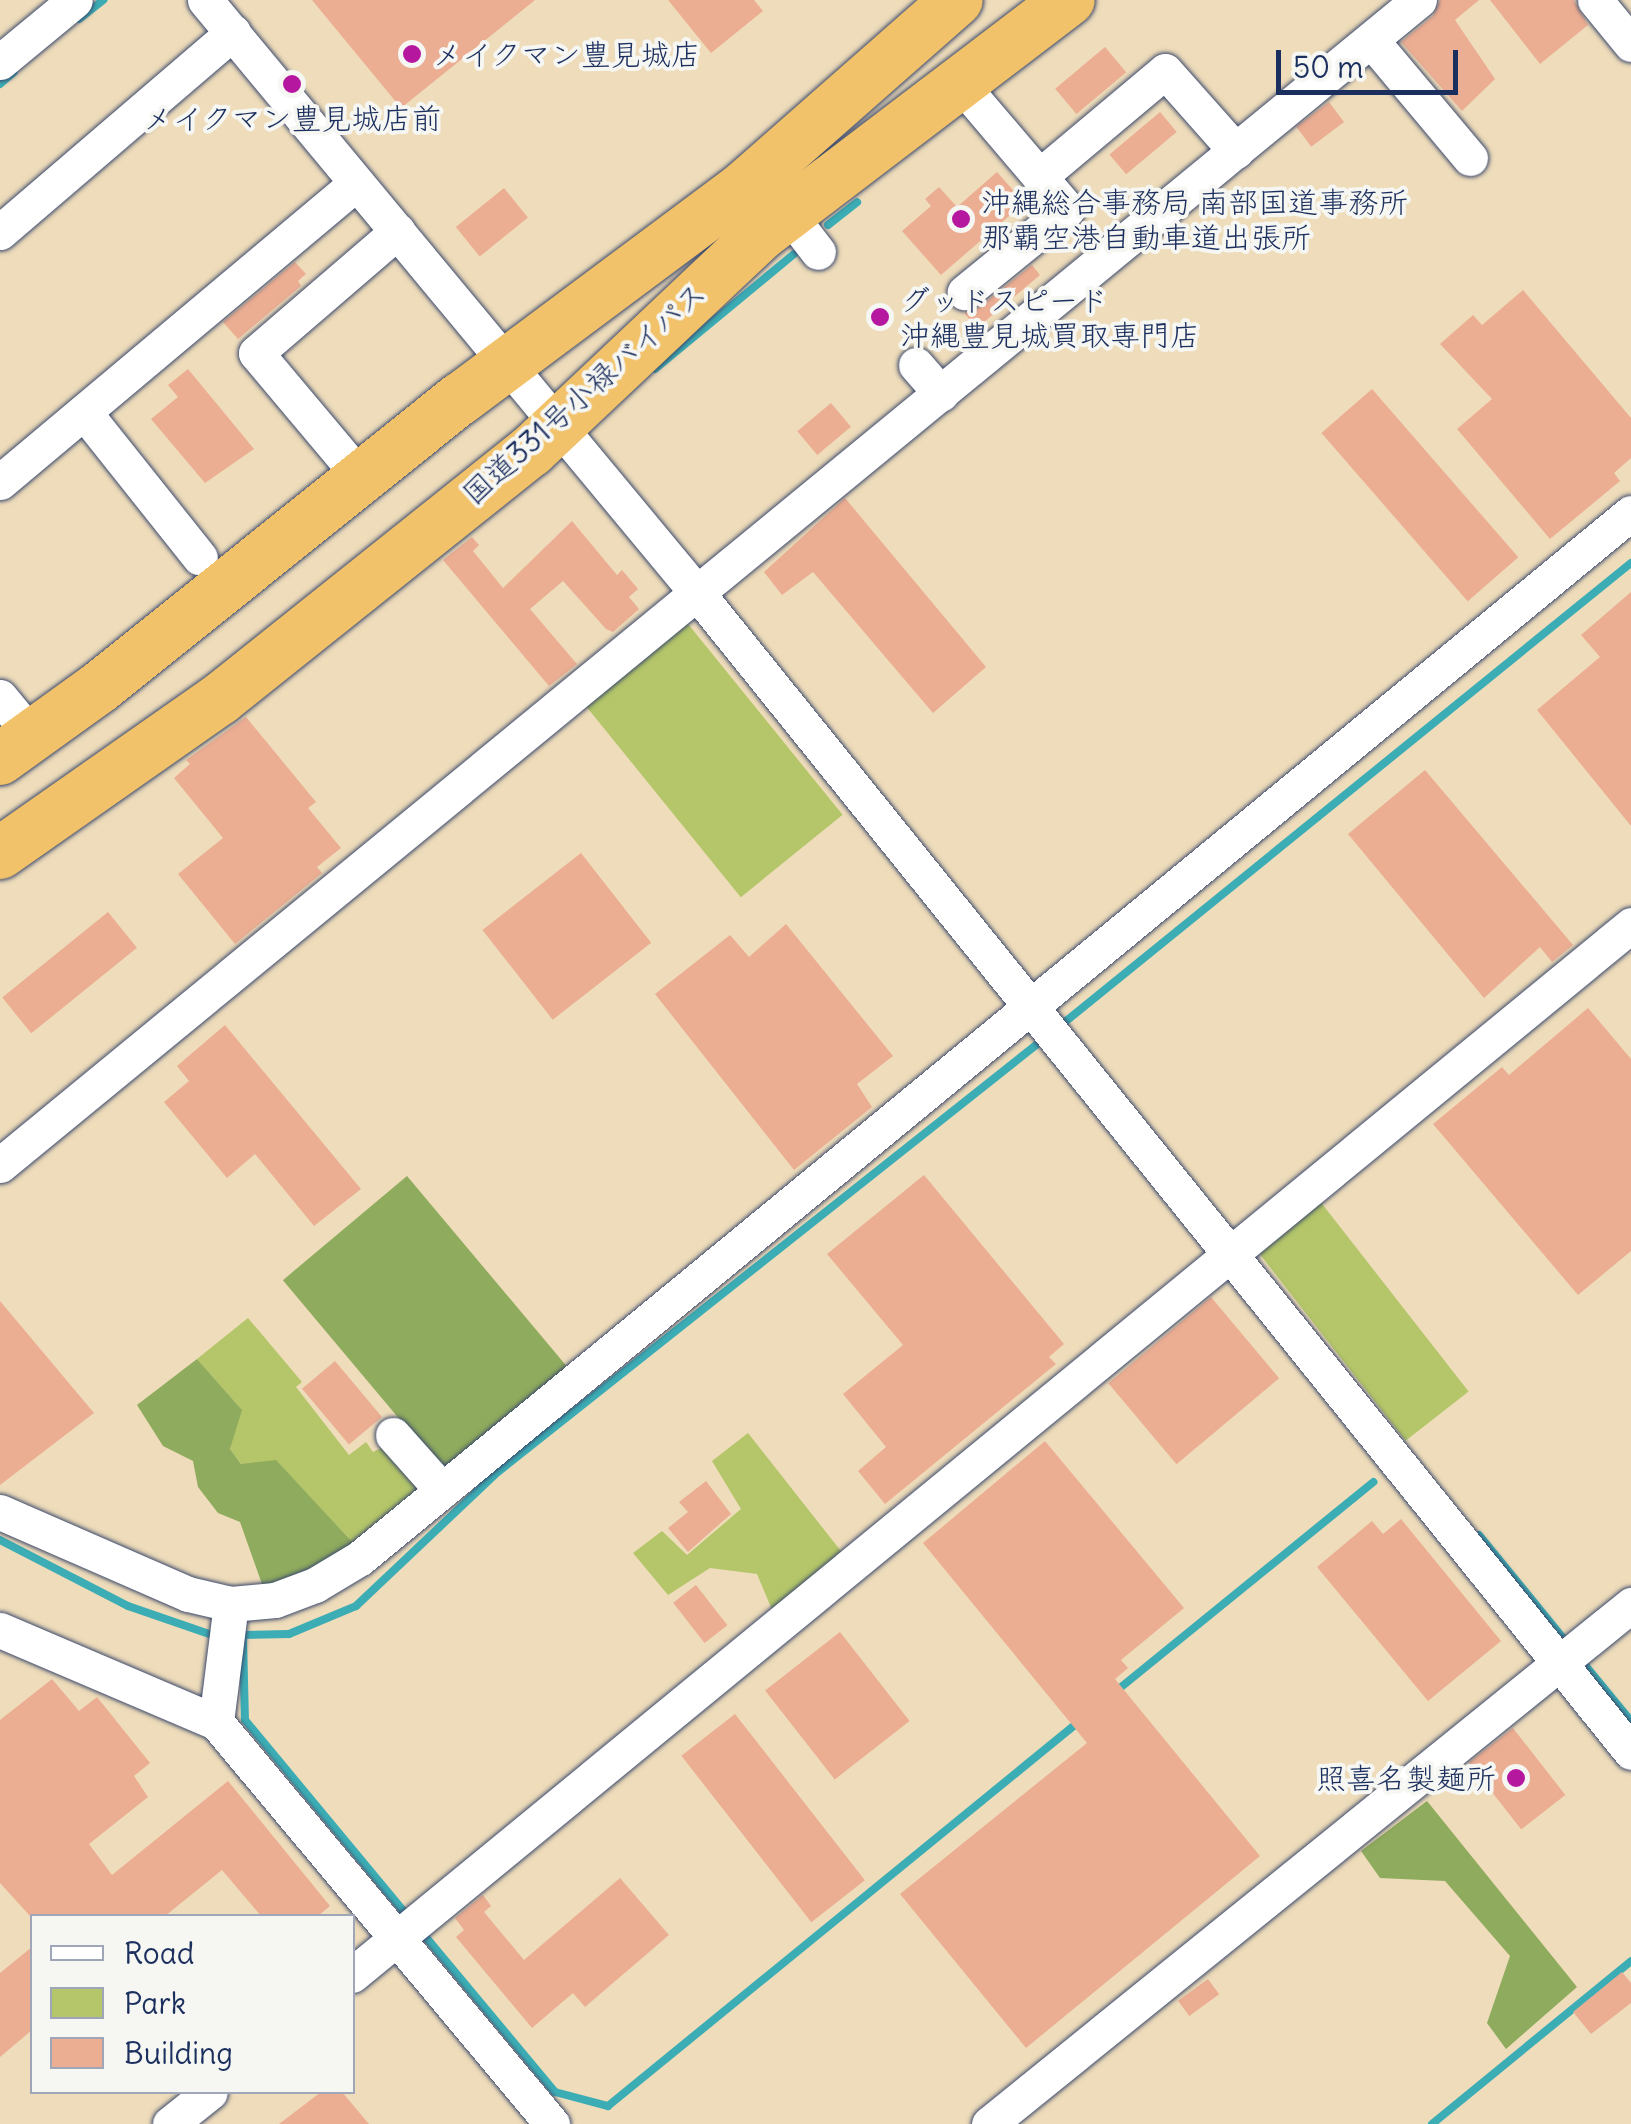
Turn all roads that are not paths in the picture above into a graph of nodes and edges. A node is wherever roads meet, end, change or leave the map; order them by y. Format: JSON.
{"nodes":[{"id":1,"x":75,"y":0,"type":"edge"},
{"id":2,"x":205,"y":0,"type":"edge"},
{"id":3,"x":957,"y":0,"type":"edge"},
{"id":4,"x":1069,"y":0,"type":"edge"},
{"id":5,"x":1419,"y":0,"type":"edge"},
{"id":6,"x":1595,"y":0,"type":"edge"},
{"id":7,"x":232,"y":32,"type":"junction"},
{"id":8,"x":1371,"y":40,"type":"junction"},
{"id":9,"x":1631,"y":44,"type":"edge"},
{"id":10,"x":0,"y":62,"type":"edge"},
{"id":11,"x":960,"y":82,"type":"junction"},
{"id":12,"x":1236,"y":150,"type":"junction"},
{"id":13,"x":1470,"y":158,"type":"dead end"},
{"id":14,"x":1040,"y":176,"type":"junction"},
{"id":15,"x":356,"y":182,"type":"junction"},
{"id":16,"x":398,"y":231,"type":"junction"},
{"id":17,"x":0,"y":232,"type":"edge"},
{"id":18,"x":965,"y":292,"type":"dead end"},
{"id":19,"x":508,"y":365,"type":"junction"},
{"id":20,"x":916,"y":365,"type":"dead end"},
{"id":21,"x":942,"y":394,"type":"junction"},
{"id":22,"x":84,"y":412,"type":"junction"},
{"id":23,"x":558,"y":426,"type":"junction"},
{"id":24,"x":361,"y":478,"type":"junction"},
{"id":25,"x":0,"y":482,"type":"edge"},
{"id":26,"x":1631,"y":512,"type":"edge"},
{"id":27,"x":200,"y":558,"type":"dead end"},
{"id":28,"x":698,"y":594,"type":"junction"},
{"id":29,"x":0,"y":697,"type":"edge"},
{"id":30,"x":16,"y":748,"type":"edge"},
{"id":31,"x":0,"y":853,"type":"edge"},
{"id":32,"x":1631,"y":925,"type":"edge"},
{"id":33,"x":1030,"y":1006,"type":"junction"},
{"id":34,"x":0,"y":1165,"type":"edge"},
{"id":35,"x":1226,"y":1253,"type":"junction"},
{"id":36,"x":393,"y":1435,"type":"dead end"},
{"id":37,"x":442,"y":1490,"type":"junction"},
{"id":38,"x":0,"y":1512,"type":"edge"},
{"id":39,"x":232,"y":1604,"type":"junction"},
{"id":40,"x":1631,"y":1605,"type":"edge"},
{"id":41,"x":0,"y":1630,"type":"edge"},
{"id":42,"x":1558,"y":1664,"type":"junction"},
{"id":43,"x":216,"y":1722,"type":"junction"},
{"id":44,"x":1631,"y":1752,"type":"edge"},
{"id":45,"x":398,"y":1938,"type":"junction"},
{"id":46,"x":355,"y":1973,"type":"edge"},
{"id":47,"x":208,"y":2094,"type":"edge"},
{"id":48,"x":170,"y":2124,"type":"edge"},
{"id":49,"x":552,"y":2124,"type":"edge"},
{"id":50,"x":989,"y":2124,"type":"edge"}],
"edges":[{"from":1,"to":10,"type":"street"},
{"from":2,"to":7,"type":"street"},
{"from":3,"to":19,"type":"highway","name":"国道331号小禄バイパス"},
{"from":4,"to":11,"type":"highway","name":"国道331号小禄バイパス"},
{"from":5,"to":8,"type":"street"},
{"from":6,"to":9,"type":"street"},
{"from":7,"to":15,"type":"street"},
{"from":7,"to":17,"type":"street"},
{"from":8,"to":12,"type":"street"},
{"from":8,"to":13,"type":"street"},
{"from":11,"to":14,"type":"street"},
{"from":11,"to":23,"type":"highway","name":"国道331号小禄バイパス"},
{"from":12,"to":14,"type":"street"},
{"from":12,"to":21,"type":"street"},
{"from":14,"to":18,"type":"street"},
{"from":15,"to":16,"type":"street"},
{"from":15,"to":22,"type":"street"},
{"from":16,"to":19,"type":"street"},
{"from":16,"to":24,"type":"street"},
{"from":19,"to":23,"type":"street"},
{"from":19,"to":24,"type":"highway","name":"国道331号小禄バイパス"},
{"from":20,"to":21,"type":"street"},
{"from":21,"to":28,"type":"street"},
{"from":22,"to":25,"type":"street"},
{"from":22,"to":27,"type":"street"},
{"from":23,"to":28,"type":"street"},
{"from":23,"to":31,"type":"highway","name":"国道331号小禄バイパス"},
{"from":24,"to":30,"type":"highway","name":"国道331号小禄バイパス"},
{"from":26,"to":33,"type":"street"},
{"from":28,"to":33,"type":"street"},
{"from":28,"to":34,"type":"street"},
{"from":29,"to":30,"type":"street"},
{"from":32,"to":35,"type":"street"},
{"from":33,"to":35,"type":"street"},
{"from":33,"to":37,"type":"street"},
{"from":35,"to":42,"type":"street"},
{"from":35,"to":45,"type":"street"},
{"from":36,"to":37,"type":"street"},
{"from":37,"to":39,"type":"street"},
{"from":38,"to":39,"type":"street"},
{"from":39,"to":43,"type":"street"},
{"from":40,"to":42,"type":"street"},
{"from":41,"to":43,"type":"street"},
{"from":42,"to":44,"type":"street"},
{"from":42,"to":50,"type":"street"},
{"from":43,"to":45,"type":"street"},
{"from":45,"to":46,"type":"street"},
{"from":45,"to":49,"type":"street"},
{"from":47,"to":48,"type":"street"}]}
